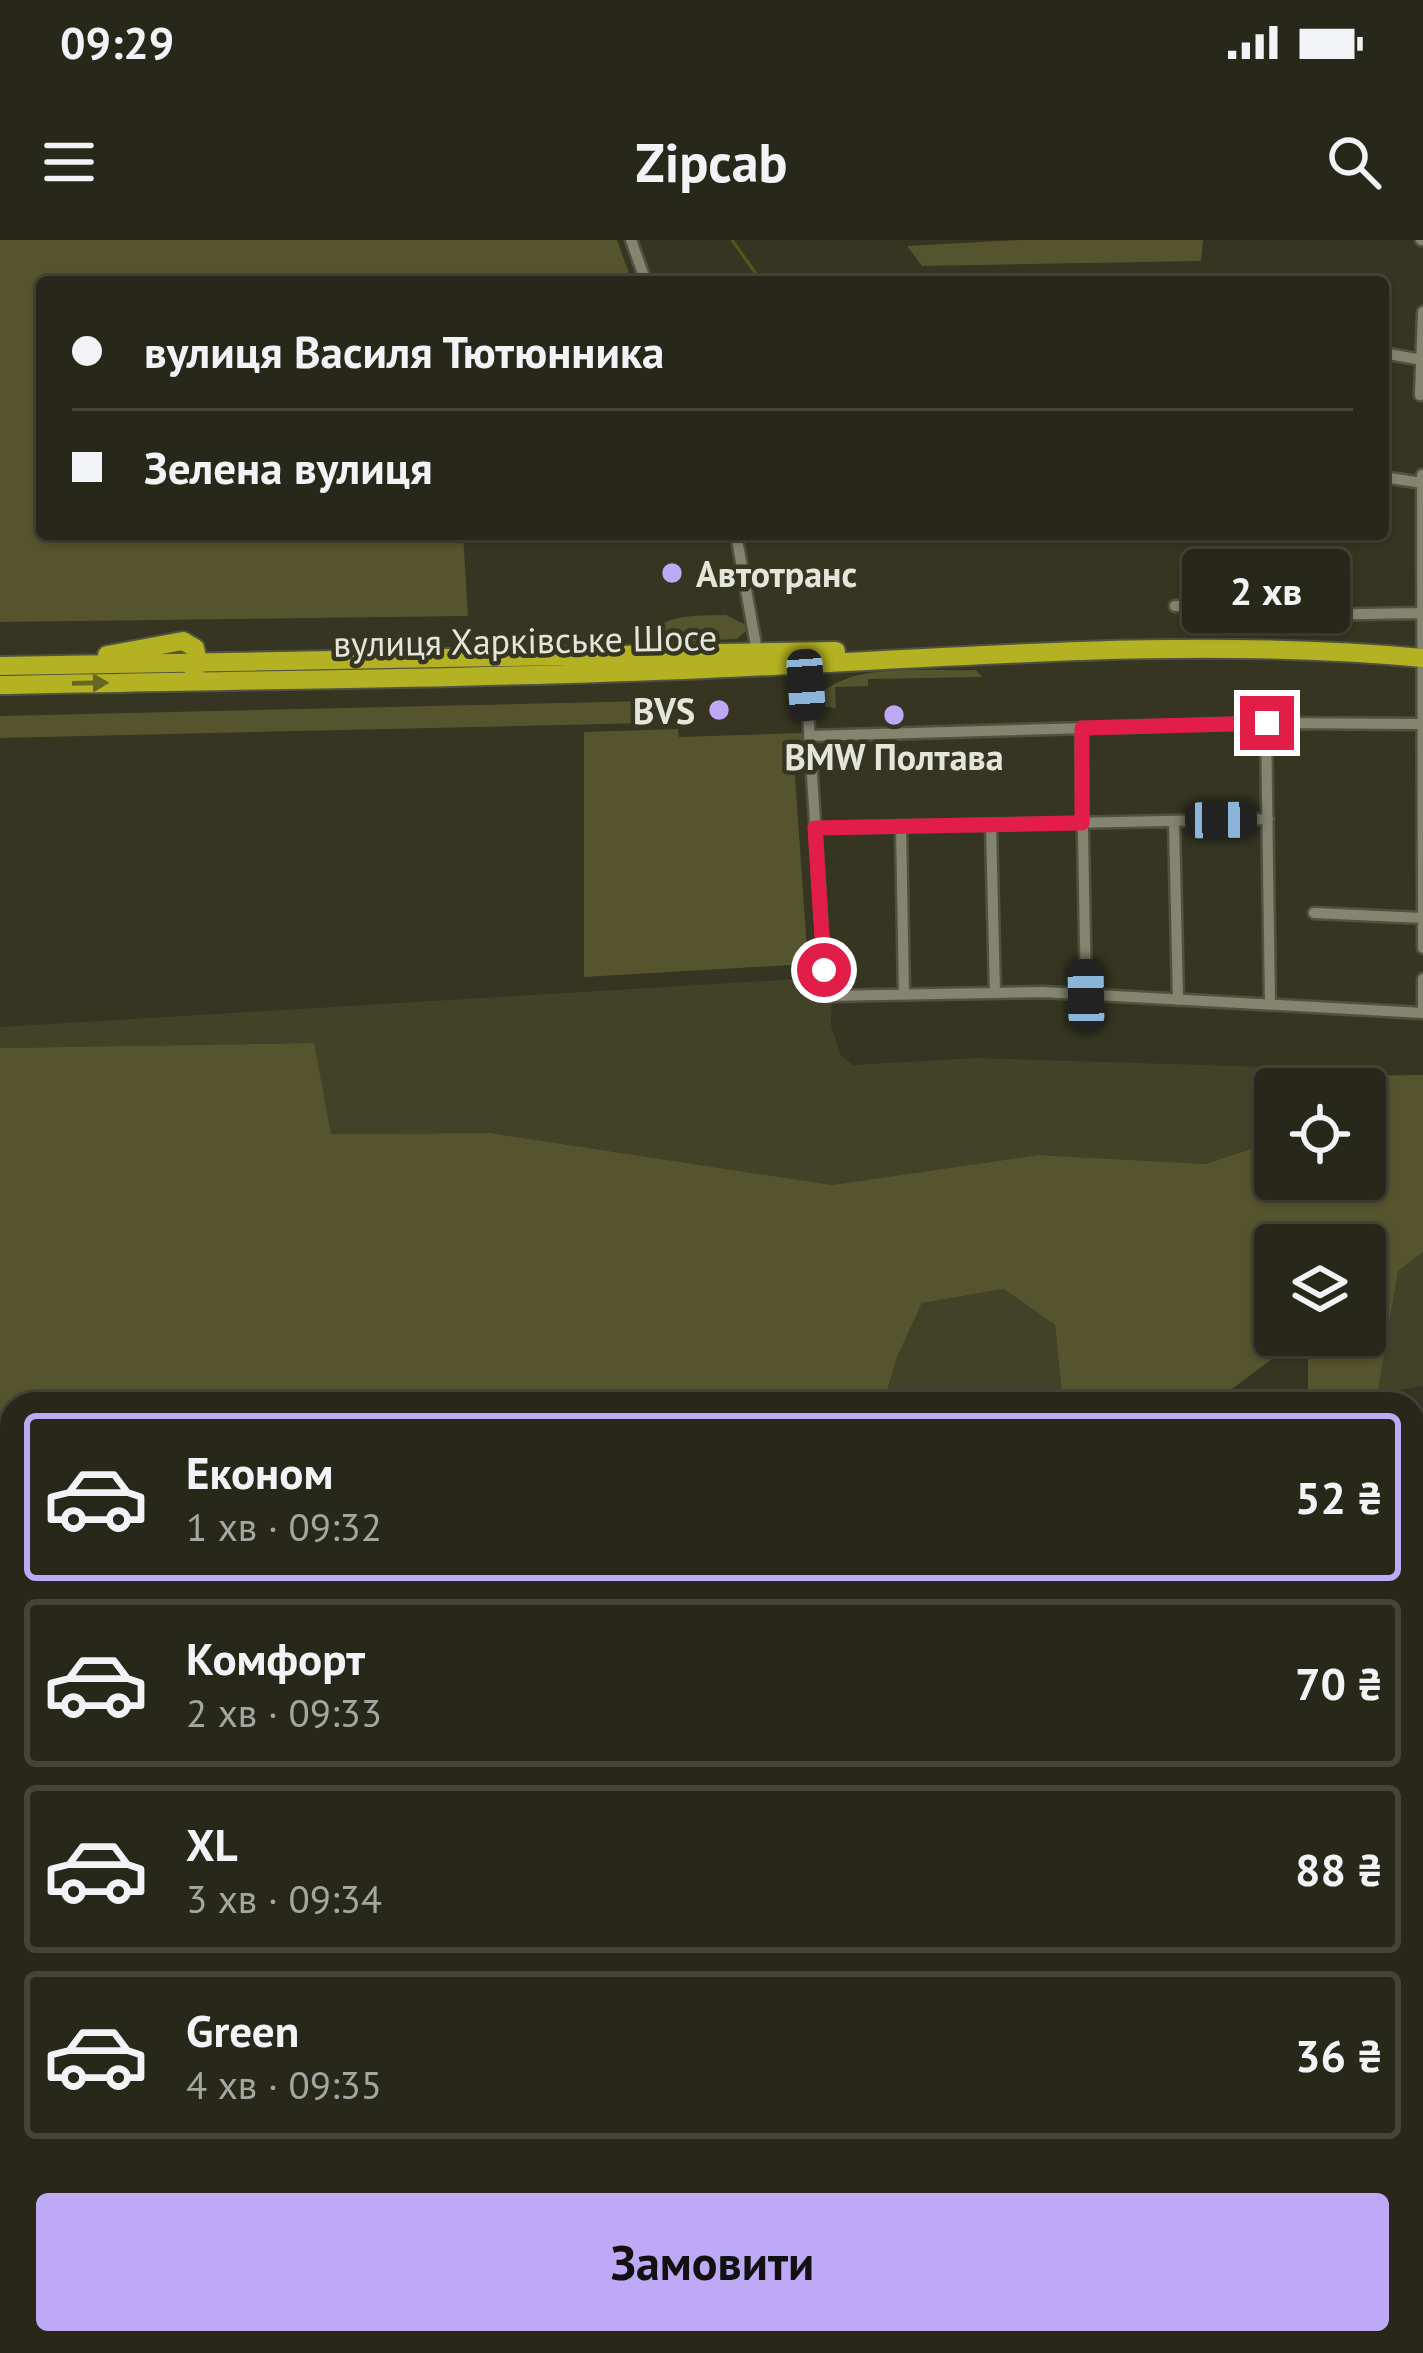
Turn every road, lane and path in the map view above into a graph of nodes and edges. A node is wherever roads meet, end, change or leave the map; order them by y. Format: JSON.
{"nodes":[{"id":1,"x":631,"y":240,"type":"edge"},
{"id":2,"x":644,"y":276,"type":"edge"},
{"id":3,"x":1423,"y":311,"type":"edge"},
{"id":4,"x":1389,"y":354,"type":"edge"},
{"id":5,"x":1421,"y":359,"type":"edge"},
{"id":6,"x":1420,"y":395,"type":"dead end"},
{"id":7,"x":1389,"y":477,"type":"edge"},
{"id":8,"x":1422,"y":480,"type":"edge"},
{"id":9,"x":737,"y":540,"type":"edge"},
{"id":10,"x":1422,"y":586,"type":"edge"},
{"id":11,"x":1175,"y":606,"type":"dead end"},
{"id":12,"x":1421,"y":613,"type":"edge"},
{"id":13,"x":757,"y":651,"type":"junction"},
{"id":14,"x":804,"y":657,"type":"junction"},
{"id":15,"x":1422,"y":658,"type":"edge"},
{"id":16,"x":198,"y":661,"type":"junction"},
{"id":17,"x":0,"y":666,"type":"edge"},
{"id":18,"x":181,"y":681,"type":"junction"},
{"id":19,"x":0,"y":685,"type":"edge"},
{"id":20,"x":1267,"y":723,"type":"junction"},
{"id":21,"x":1422,"y":724,"type":"edge"},
{"id":22,"x":1082,"y":728,"type":"junction"},
{"id":23,"x":809,"y":736,"type":"junction"},
{"id":24,"x":1268,"y":819,"type":"junction"},
{"id":25,"x":1174,"y":821,"type":"junction"},
{"id":26,"x":1082,"y":823,"type":"junction"},
{"id":27,"x":991,"y":825,"type":"junction"},
{"id":28,"x":901,"y":826,"type":"junction"},
{"id":29,"x":815,"y":828,"type":"junction"},
{"id":30,"x":1314,"y":913,"type":"dead end"},
{"id":31,"x":1423,"y":918,"type":"edge"},
{"id":32,"x":1423,"y":948,"type":"edge"},
{"id":33,"x":1423,"y":979,"type":"edge"},
{"id":34,"x":995,"y":993,"type":"junction"},
{"id":35,"x":904,"y":995,"type":"junction"},
{"id":36,"x":1086,"y":995,"type":"junction"},
{"id":37,"x":1178,"y":1000,"type":"junction"},
{"id":38,"x":1270,"y":1005,"type":"junction"},
{"id":39,"x":1423,"y":1013,"type":"edge"}],
"edges":[{"from":1,"to":2,"type":"street"},
{"from":3,"to":5,"type":"street"},
{"from":4,"to":5,"type":"street"},
{"from":5,"to":6,"type":"street"},
{"from":7,"to":8,"type":"street"},
{"from":8,"to":10,"type":"street"},
{"from":9,"to":13,"type":"street"},
{"from":10,"to":12,"type":"street"},
{"from":11,"to":12,"type":"street"},
{"from":12,"to":15,"type":"street"},
{"from":13,"to":14,"type":"highway","name":"вулиця Харківське Шосе"},
{"from":13,"to":16,"type":"highway","name":"вулиця Харківське Шосе"},
{"from":14,"to":15,"type":"highway","name":"вулиця Харківське Шосе"},
{"from":14,"to":18,"type":"highway","name":"вулиця Харківське Шосе"},
{"from":14,"to":23,"type":"street"},
{"from":15,"to":21,"type":"street"},
{"from":16,"to":17,"type":"highway","name":"вулиця Харківське Шосе"},
{"from":16,"to":18,"type":"highway"},
{"from":19,"to":18,"type":"highway","name":"вулиця Харківське Шосе","one_way":true},
{"from":20,"to":21,"type":"street"},
{"from":20,"to":22,"type":"street"},
{"from":20,"to":24,"type":"street"},
{"from":21,"to":31,"type":"street"},
{"from":22,"to":23,"type":"street"},
{"from":22,"to":26,"type":"street"},
{"from":23,"to":29,"type":"street"},
{"from":24,"to":25,"type":"street"},
{"from":24,"to":38,"type":"street"},
{"from":25,"to":26,"type":"street"},
{"from":25,"to":37,"type":"street"},
{"from":26,"to":27,"type":"street"},
{"from":26,"to":36,"type":"street"},
{"from":27,"to":28,"type":"street"},
{"from":27,"to":34,"type":"street"},
{"from":28,"to":29,"type":"street"},
{"from":28,"to":35,"type":"street"},
{"from":29,"to":35,"type":"street"},
{"from":30,"to":31,"type":"street"},
{"from":31,"to":32,"type":"street"},
{"from":33,"to":39,"type":"street"},
{"from":34,"to":35,"type":"street"},
{"from":34,"to":36,"type":"street"},
{"from":36,"to":37,"type":"street"},
{"from":37,"to":38,"type":"street"},
{"from":38,"to":39,"type":"street"}]}
